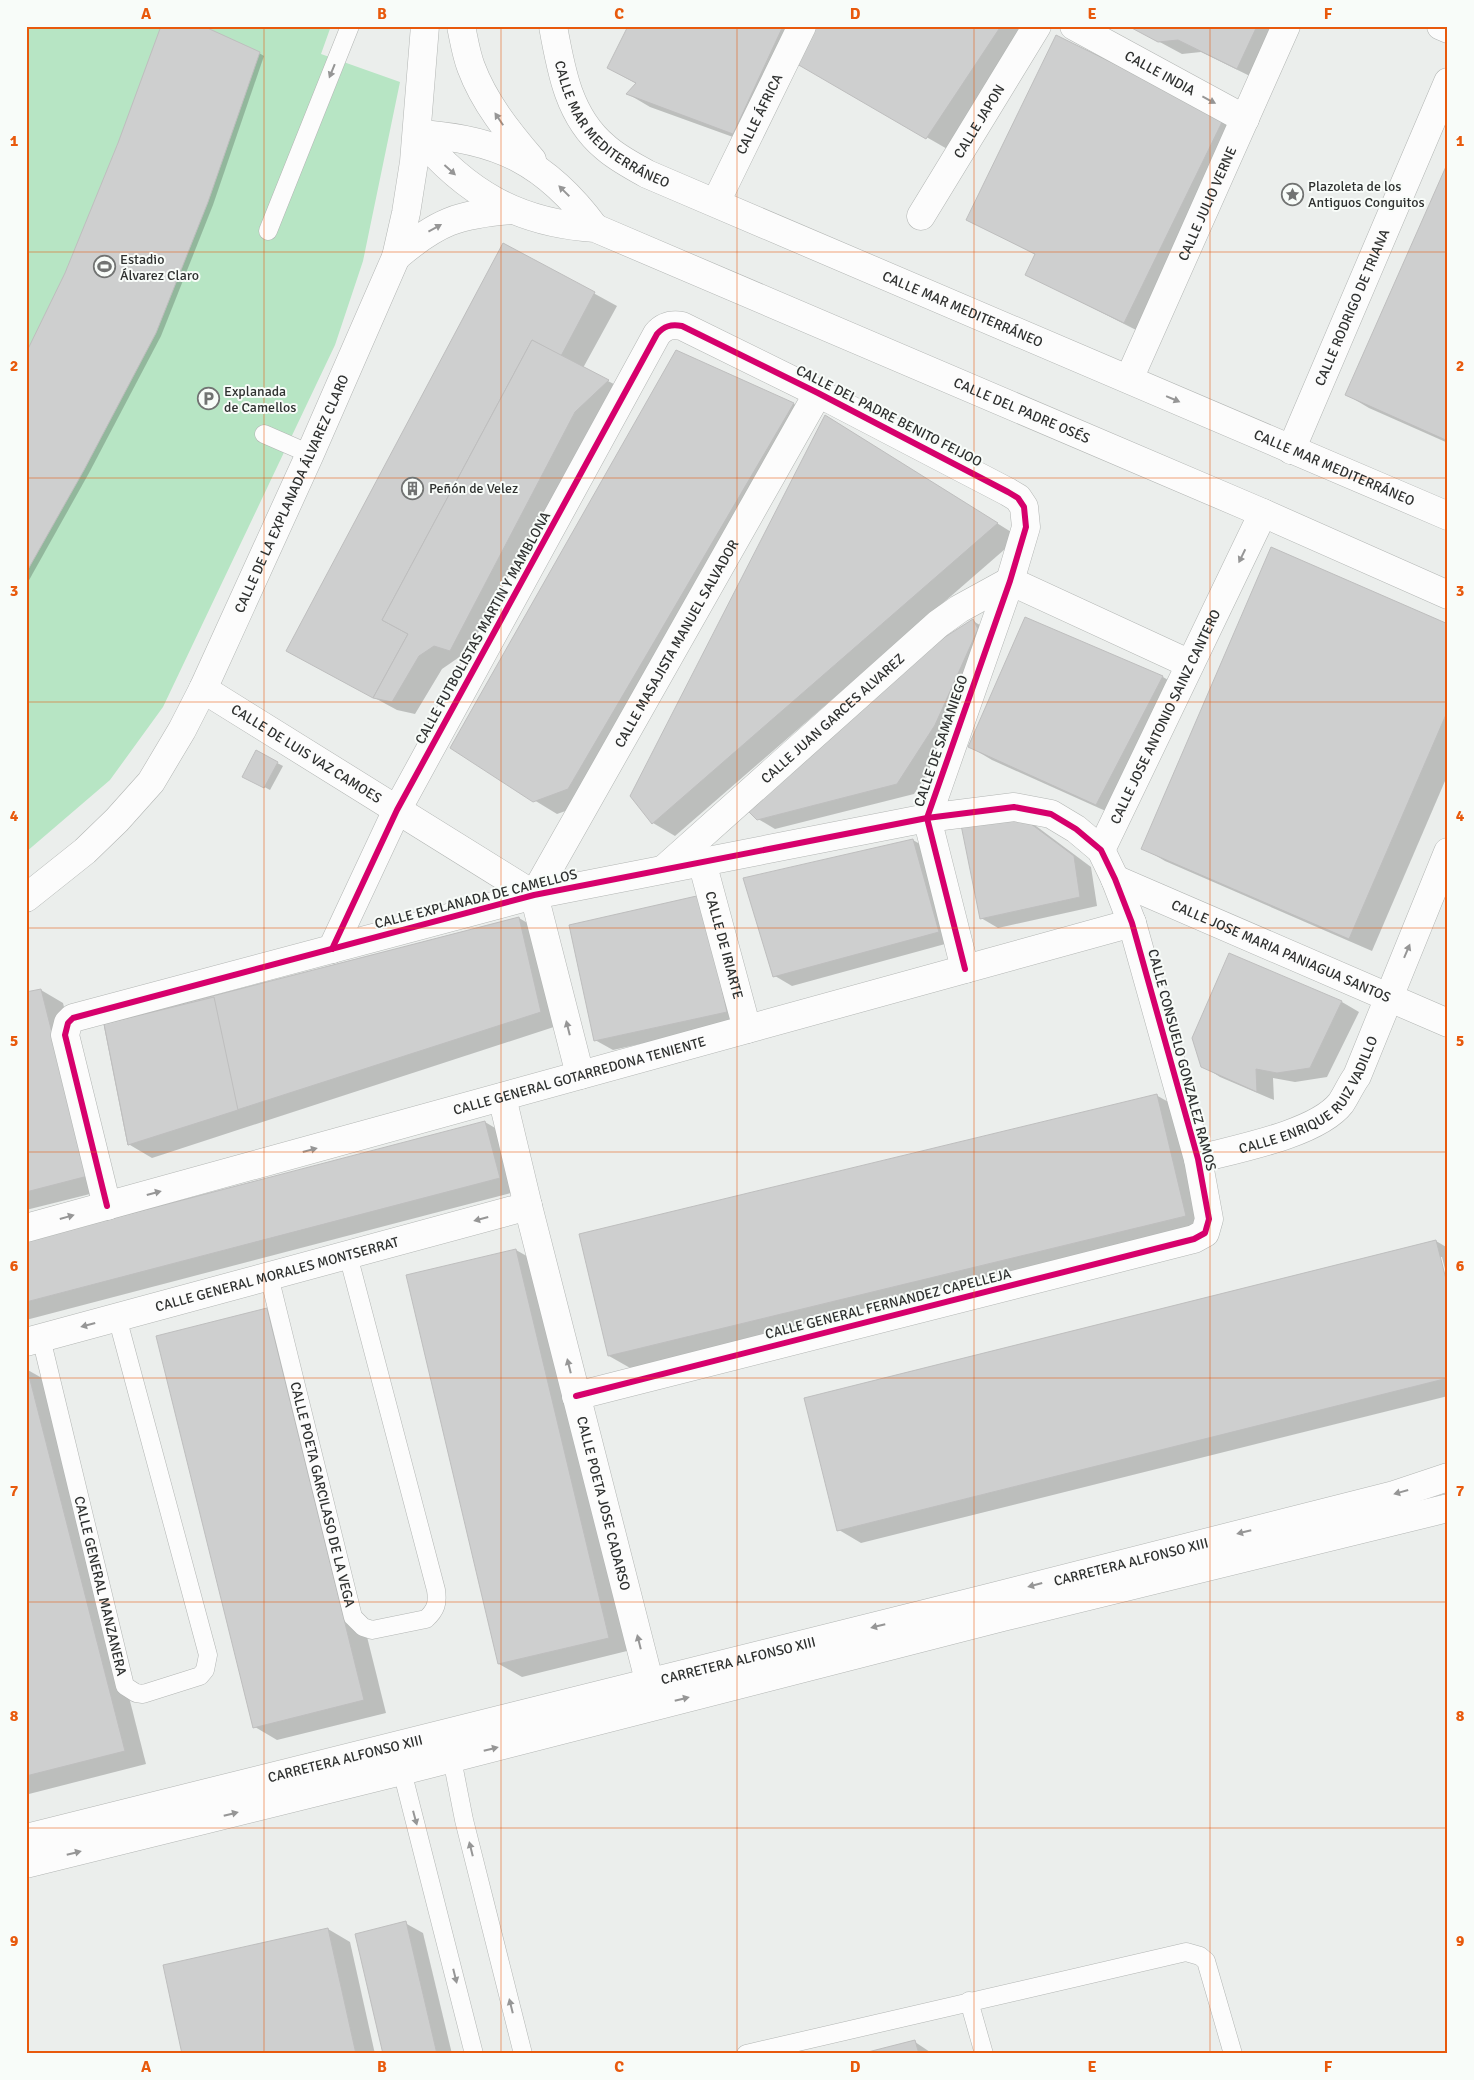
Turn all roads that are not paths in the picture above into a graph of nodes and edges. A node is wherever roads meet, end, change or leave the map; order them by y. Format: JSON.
{"nodes":[{"id":1,"x":350,"y":26,"type":"edge"},
{"id":2,"x":425,"y":26,"type":"edge"},
{"id":3,"x":460,"y":26,"type":"edge"},
{"id":4,"x":554,"y":26,"type":"edge"},
{"id":5,"x":802,"y":26,"type":"edge"},
{"id":6,"x":1037,"y":26,"type":"edge"},
{"id":7,"x":1074,"y":26,"type":"edge"},
{"id":8,"x":1286,"y":26,"type":"edge"},
{"id":9,"x":1441,"y":26,"type":"edge"},
{"id":10,"x":1448,"y":29,"type":"edge"},
{"id":11,"x":1448,"y":82,"type":"edge"},
{"id":12,"x":1245,"y":119,"type":"junction"},
{"id":13,"x":418,"y":134,"type":"junction"},
{"id":14,"x":541,"y":171,"type":"junction"},
{"id":15,"x":716,"y":202,"type":"junction"},
{"id":16,"x":513,"y":210,"type":"junction"},
{"id":17,"x":921,"y":216,"type":"dead end"},
{"id":18,"x":595,"y":228,"type":"junction"},
{"id":19,"x":268,"y":231,"type":"dead end"},
{"id":20,"x":396,"y":258,"type":"junction"},
{"id":21,"x":668,"y":326,"type":"joint"},
{"id":22,"x":1129,"y":379,"type":"junction"},
{"id":23,"x":818,"y":393,"type":"junction"},
{"id":24,"x":264,"y":434,"type":"dead end"},
{"id":25,"x":1291,"y":450,"type":"junction"},
{"id":26,"x":310,"y":454,"type":"junction"},
{"id":27,"x":1263,"y":512,"type":"junction"},
{"id":28,"x":1448,"y":516,"type":"edge"},
{"id":29,"x":1010,"y":581,"type":"junction"},
{"id":30,"x":1448,"y":595,"type":"edge"},
{"id":31,"x":1190,"y":664,"type":"junction"},
{"id":32,"x":203,"y":689,"type":"junction"},
{"id":33,"x":398,"y":810,"type":"junction"},
{"id":34,"x":927,"y":818,"type":"junction"},
{"id":35,"x":1101,"y":850,"type":"junction"},
{"id":36,"x":1448,"y":852,"type":"edge"},
{"id":37,"x":702,"y":862,"type":"junction"},
{"id":38,"x":664,"y":869,"type":"junction"},
{"id":39,"x":1116,"y":879,"type":"junction"},
{"id":40,"x":534,"y":895,"type":"junction"},
{"id":41,"x":26,"y":898,"type":"edge"},
{"id":42,"x":1132,"y":923,"type":"junction"},
{"id":43,"x":332,"y":949,"type":"junction"},
{"id":44,"x":965,"y":969,"type":"junction"},
{"id":45,"x":1388,"y":996,"type":"junction"},
{"id":46,"x":1448,"y":1023,"type":"edge"},
{"id":47,"x":747,"y":1029,"type":"junction"},
{"id":48,"x":580,"y":1075,"type":"junction"},
{"id":49,"x":502,"y":1097,"type":"junction"},
{"id":50,"x":1198,"y":1159,"type":"junction"},
{"id":51,"x":107,"y":1206,"type":"junction"},
{"id":52,"x":528,"y":1206,"type":"junction"},
{"id":53,"x":26,"y":1228,"type":"edge"},
{"id":54,"x":1205,"y":1233,"type":"joint"},
{"id":55,"x":348,"y":1255,"type":"junction"},
{"id":56,"x":269,"y":1276,"type":"junction"},
{"id":57,"x":117,"y":1317,"type":"junction"},
{"id":58,"x":34,"y":1340,"type":"edge"},
{"id":59,"x":576,"y":1396,"type":"junction"},
{"id":60,"x":1448,"y":1477,"type":"edge"},
{"id":61,"x":1448,"y":1508,"type":"edge"},
{"id":62,"x":653,"y":1694,"type":"junction"},
{"id":63,"x":452,"y":1759,"type":"junction"},
{"id":64,"x":402,"y":1771,"type":"junction"},
{"id":65,"x":26,"y":1838,"type":"edge"},
{"id":66,"x":26,"y":1864,"type":"edge"},
{"id":67,"x":969,"y":2001,"type":"junction"},
{"id":68,"x":474,"y":2054,"type":"edge"},
{"id":69,"x":523,"y":2054,"type":"edge"},
{"id":70,"x":746,"y":2054,"type":"edge"},
{"id":71,"x":984,"y":2054,"type":"edge"},
{"id":72,"x":1233,"y":2054,"type":"edge"}],
"edges":[{"from":1,"to":19,"type":"lane","one_way":true},
{"from":2,"to":13,"type":"street","name":"CALLE DE LA EXPLANADA ÁLVAREZ CLARO"},
{"from":14,"to":3,"type":"street","one_way":true},
{"from":4,"to":15,"type":"street","name":"CALLE MAR MEDITERRÁNEO"},
{"from":5,"to":15,"type":"street","name":"CALLE ÁFRICA"},
{"from":6,"to":17,"type":"street","name":"CALLE JAPON"},
{"from":7,"to":12,"type":"street","name":"CALLE INDIA","one_way":true},
{"from":8,"to":12,"type":"street","name":"CALLE JULIO VERNE"},
{"from":9,"to":10,"type":"street"},
{"from":11,"to":25,"type":"street","name":"CALLE RODRIGO DE TRIANA"},
{"from":12,"to":22,"type":"street","name":"CALLE JULIO VERNE"},
{"from":13,"to":14,"type":"street"},
{"from":13,"to":16,"type":"street","name":"CALLE DEL PADRE OSÉS","one_way":true},
{"from":13,"to":20,"type":"street","name":"CALLE DE LA EXPLANADA ÁLVAREZ CLARO"},
{"from":18,"to":14,"type":"street","one_way":true},
{"from":15,"to":22,"type":"street","name":"CALLE MAR MEDITERRÁNEO"},
{"from":16,"to":18,"type":"street","name":"CALLE DEL PADRE OSÉS"},
{"from":20,"to":16,"type":"street","name":"CALLE DEL PADRE OSÉS","one_way":true},
{"from":18,"to":27,"type":"street","name":"CALLE DEL PADRE OSÉS"},
{"from":20,"to":26,"type":"street","name":"CALLE DE LA EXPLANADA ÁLVAREZ CLARO"},
{"from":21,"to":23,"type":"street","name":"CALLE DEL PADRE BENITO FEIJOO"},
{"from":21,"to":33,"type":"street","name":"CALLE FUTBOLISTAS MARTIN Y MAMBLONA"},
{"from":22,"to":25,"type":"street","name":"CALLE MAR MEDITERRÁNEO","one_way":true},
{"from":23,"to":29,"type":"street","name":"CALLE DEL PADRE BENITO FEIJOO"},
{"from":23,"to":40,"type":"street","name":"CALLE MASAJISTA MANUEL SALVADOR"},
{"from":24,"to":26,"type":"lane"},
{"from":25,"to":28,"type":"street","name":"CALLE MAR MEDITERRÁNEO"},
{"from":26,"to":32,"type":"street","name":"CALLE DE LA EXPLANADA ÁLVAREZ CLARO"},
{"from":27,"to":30,"type":"street","name":"CALLE DEL PADRE OSÉS"},
{"from":27,"to":31,"type":"street","name":"CALLE JOSE ANTONIO SAINZ CANTERO","one_way":true},
{"from":29,"to":31,"type":"street"},
{"from":29,"to":34,"type":"street","name":"CALLE DE SAMANIEGO"},
{"from":29,"to":38,"type":"street","name":"CALLE JUAN GARCES ALVAREZ"},
{"from":31,"to":35,"type":"street","name":"CALLE JOSE ANTONIO SAINZ CANTERO"},
{"from":32,"to":33,"type":"street","name":"CALLE DE LUIS VAZ CAMOES"},
{"from":32,"to":41,"type":"street","name":"CALLE DE LA EXPLANADA ÁLVAREZ CLARO"},
{"from":33,"to":40,"type":"street","name":"CALLE DE LUIS VAZ CAMOES"},
{"from":33,"to":43,"type":"street","name":"CALLE FUTBOLISTAS MARTIN Y MAMBLONA"},
{"from":34,"to":35,"type":"street","name":"CALLE EXPLANADA DE CAMELLOS"},
{"from":34,"to":37,"type":"street","name":"CALLE EXPLANADA DE CAMELLOS"},
{"from":34,"to":44,"type":"street","name":"CALLE DE SAMANIEGO"},
{"from":35,"to":39,"type":"street"},
{"from":45,"to":36,"type":"street","name":"CALLE ENRIQUE RUIZ VADILLO","one_way":true},
{"from":37,"to":38,"type":"street","name":"CALLE EXPLANADA DE CAMELLOS"},
{"from":37,"to":47,"type":"street","name":"CALLE DE IRIARTE"},
{"from":38,"to":40,"type":"street","name":"CALLE EXPLANADA DE CAMELLOS"},
{"from":39,"to":42,"type":"street"},
{"from":39,"to":45,"type":"street","name":"CALLE JOSE MARIA PANIAGUA SANTOS"},
{"from":40,"to":43,"type":"street","name":"CALLE EXPLANADA DE CAMELLOS"},
{"from":48,"to":40,"type":"street","one_way":true},
{"from":42,"to":44,"type":"street","name":"CALLE GENERAL GOTARREDONA TENIENTE"},
{"from":42,"to":50,"type":"street","name":"CALLE CONSUELO GONZALEZ RAMOS"},
{"from":43,"to":51,"type":"street","name":"CALLE EXPLANADA DE CAMELLOS"},
{"from":44,"to":47,"type":"street","name":"CALLE GENERAL GOTARREDONA TENIENTE"},
{"from":45,"to":46,"type":"street","name":"CALLE JOSE MARIA PANIAGUA SANTOS"},
{"from":45,"to":50,"type":"street","name":"CALLE ENRIQUE RUIZ VADILLO"},
{"from":47,"to":48,"type":"street","name":"CALLE GENERAL GOTARREDONA TENIENTE"},
{"from":48,"to":49,"type":"street","name":"CALLE GENERAL GOTARREDONA TENIENTE"},
{"from":51,"to":49,"type":"street","name":"CALLE GENERAL GOTARREDONA TENIENTE","one_way":true},
{"from":49,"to":52,"type":"street","name":"CALLE POETA JOSE CADARSO"},
{"from":50,"to":54,"type":"street","name":"CALLE CONSUELO GONZALEZ RAMOS"},
{"from":53,"to":51,"type":"street","name":"CALLE GENERAL GOTARREDONA TENIENTE","one_way":true},
{"from":52,"to":55,"type":"street","name":"CALLE GENERAL MORALES MONTSERRAT","one_way":true},
{"from":59,"to":52,"type":"street","name":"CALLE POETA JOSE CADARSO","one_way":true},
{"from":54,"to":59,"type":"street","name":"CALLE GENERAL FERNANDEZ CAPELLEJA"},
{"from":55,"to":56,"type":"street","name":"CALLE GENERAL MORALES MONTSERRAT"},
{"from":55,"to":56,"type":"lane","name":"CALLE POETA GARCILASO DE LA VEGA"},
{"from":56,"to":57,"type":"street","name":"CALLE GENERAL MORALES MONTSERRAT"},
{"from":57,"to":58,"type":"street","name":"CALLE GENERAL MORALES MONTSERRAT","one_way":true},
{"from":57,"to":58,"type":"lane","name":"CALLE GENERAL MANZANERA"},
{"from":62,"to":59,"type":"street","name":"CALLE POETA JOSE CADARSO","one_way":true},
{"from":60,"to":62,"type":"street","name":"CARRETERA ALFONSO XIII","one_way":true},
{"from":62,"to":61,"type":"street","name":"CARRETERA ALFONSO XIII","one_way":true},
{"from":63,"to":62,"type":"street","name":"CARRETERA ALFONSO XIII","one_way":true},
{"from":62,"to":65,"type":"street","name":"CARRETERA ALFONSO XIII"},
{"from":63,"to":64,"type":"street","name":"CARRETERA ALFONSO XIII"},
{"from":69,"to":63,"type":"lane","one_way":true},
{"from":66,"to":64,"type":"street","name":"CARRETERA ALFONSO XIII","one_way":true},
{"from":64,"to":68,"type":"lane","one_way":true},
{"from":67,"to":70,"type":"lane"},
{"from":67,"to":71,"type":"lane"},
{"from":67,"to":72,"type":"lane"}]}
